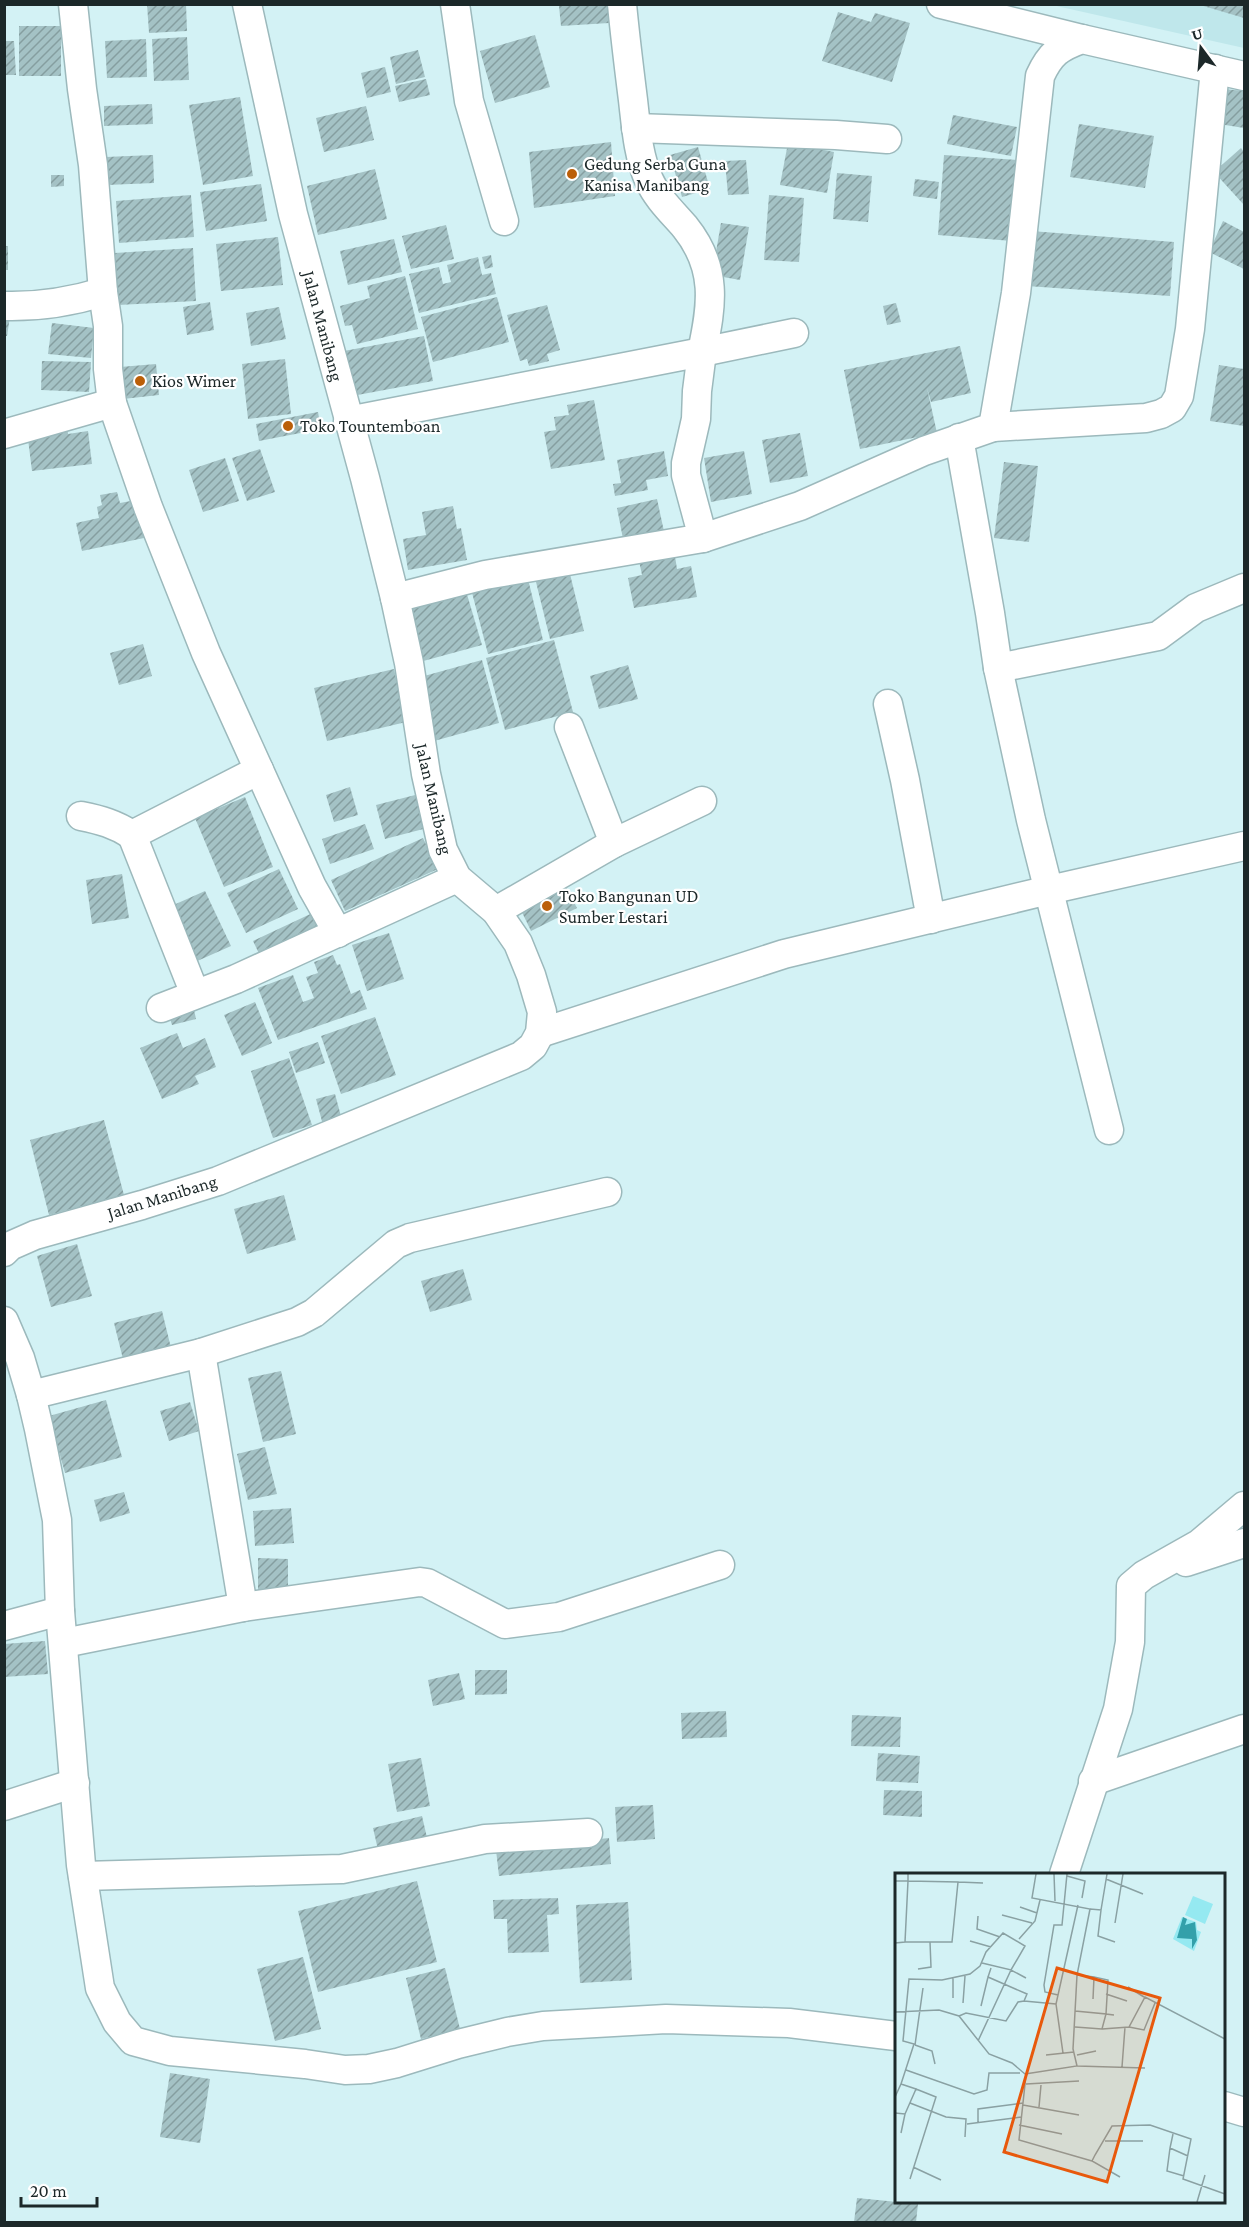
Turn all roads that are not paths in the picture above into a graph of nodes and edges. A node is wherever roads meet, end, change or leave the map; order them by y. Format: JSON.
{"nodes":[{"id":1,"x":74,"y":4,"type":"edge"},
{"id":2,"x":455,"y":4,"type":"edge"},
{"id":3,"x":622,"y":4,"type":"edge"},
{"id":4,"x":941,"y":4,"type":"edge"},
{"id":5,"x":254,"y":6,"type":"edge"},
{"id":6,"x":1082,"y":39,"type":"junction"},
{"id":7,"x":1215,"y":69,"type":"junction"},
{"id":8,"x":1245,"y":76,"type":"edge"},
{"id":9,"x":636,"y":128,"type":"junction"},
{"id":10,"x":887,"y":139,"type":"dead end"},
{"id":11,"x":504,"y":221,"type":"dead end"},
{"id":12,"x":103,"y":292,"type":"junction"},
{"id":13,"x":4,"y":306,"type":"edge"},
{"id":14,"x":794,"y":333,"type":"dead end"},
{"id":15,"x":702,"y":352,"type":"junction"},
{"id":16,"x":112,"y":403,"type":"junction"},
{"id":17,"x":348,"y":421,"type":"junction"},
{"id":18,"x":993,"y":427,"type":"junction"},
{"id":19,"x":4,"y":434,"type":"edge"},
{"id":20,"x":959,"y":438,"type":"junction"},
{"id":21,"x":703,"y":538,"type":"junction"},
{"id":22,"x":1245,"y":588,"type":"edge"},
{"id":23,"x":395,"y":598,"type":"junction"},
{"id":24,"x":998,"y":668,"type":"junction"},
{"id":25,"x":888,"y":704,"type":"dead end"},
{"id":26,"x":569,"y":727,"type":"dead end"},
{"id":27,"x":259,"y":770,"type":"junction"},
{"id":28,"x":702,"y":801,"type":"dead end"},
{"id":29,"x":81,"y":816,"type":"dead end"},
{"id":30,"x":132,"y":835,"type":"junction"},
{"id":31,"x":614,"y":843,"type":"junction"},
{"id":32,"x":1245,"y":846,"type":"edge"},
{"id":33,"x":457,"y":878,"type":"junction"},
{"id":34,"x":1049,"y":890,"type":"junction"},
{"id":35,"x":496,"y":911,"type":"junction"},
{"id":36,"x":931,"y":919,"type":"junction"},
{"id":37,"x":338,"y":933,"type":"junction"},
{"id":38,"x":195,"y":994,"type":"junction"},
{"id":39,"x":161,"y":1008,"type":"dead end"},
{"id":40,"x":540,"y":1033,"type":"junction"},
{"id":41,"x":1109,"y":1130,"type":"dead end"},
{"id":42,"x":607,"y":1191,"type":"dead end"},
{"id":43,"x":4,"y":1252,"type":"edge"},
{"id":44,"x":4,"y":1321,"type":"edge"},
{"id":45,"x":201,"y":1353,"type":"junction"},
{"id":46,"x":31,"y":1395,"type":"junction"},
{"id":47,"x":1245,"y":1506,"type":"edge"},
{"id":48,"x":1245,"y":1543,"type":"edge"},
{"id":49,"x":720,"y":1565,"type":"dead end"},
{"id":50,"x":1144,"y":1575,"type":"junction"},
{"id":51,"x":243,"y":1607,"type":"junction"},
{"id":52,"x":60,"y":1611,"type":"junction"},
{"id":53,"x":4,"y":1626,"type":"edge"},
{"id":54,"x":63,"y":1643,"type":"junction"},
{"id":55,"x":1245,"y":1729,"type":"edge"},
{"id":56,"x":1093,"y":1781,"type":"junction"},
{"id":57,"x":75,"y":1783,"type":"junction"},
{"id":58,"x":4,"y":1806,"type":"edge"},
{"id":59,"x":588,"y":1833,"type":"dead end"},
{"id":60,"x":1065,"y":1873,"type":"edge"},
{"id":61,"x":83,"y":1876,"type":"junction"},
{"id":62,"x":895,"y":2036,"type":"edge"},
{"id":63,"x":1225,"y":2106,"type":"edge"},
{"id":64,"x":1245,"y":2112,"type":"edge"}],
"edges":[{"from":1,"to":12,"type":"street"},
{"from":2,"to":11,"type":"street"},
{"from":3,"to":9,"type":"street"},
{"from":4,"to":6,"type":"street"},
{"from":5,"to":17,"type":"street","name":"Jalan Manibang"},
{"from":6,"to":7,"type":"street"},
{"from":6,"to":18,"type":"street"},
{"from":7,"to":8,"type":"street"},
{"from":7,"to":18,"type":"street"},
{"from":9,"to":10,"type":"street"},
{"from":9,"to":15,"type":"street"},
{"from":12,"to":13,"type":"street"},
{"from":12,"to":16,"type":"street"},
{"from":14,"to":15,"type":"street"},
{"from":15,"to":17,"type":"street"},
{"from":15,"to":21,"type":"street"},
{"from":16,"to":19,"type":"street"},
{"from":16,"to":27,"type":"street"},
{"from":17,"to":23,"type":"street","name":"Jalan Manibang"},
{"from":18,"to":20,"type":"street"},
{"from":20,"to":21,"type":"street"},
{"from":20,"to":24,"type":"street"},
{"from":21,"to":23,"type":"street"},
{"from":22,"to":24,"type":"street"},
{"from":23,"to":33,"type":"street","name":"Jalan Manibang"},
{"from":24,"to":34,"type":"street"},
{"from":25,"to":36,"type":"street"},
{"from":26,"to":31,"type":"street"},
{"from":27,"to":30,"type":"street"},
{"from":27,"to":37,"type":"street"},
{"from":28,"to":31,"type":"street"},
{"from":29,"to":30,"type":"street"},
{"from":30,"to":38,"type":"street"},
{"from":31,"to":35,"type":"street"},
{"from":32,"to":34,"type":"street"},
{"from":33,"to":35,"type":"street","name":"Jalan Manibang"},
{"from":33,"to":37,"type":"street"},
{"from":34,"to":36,"type":"street"},
{"from":34,"to":41,"type":"street"},
{"from":35,"to":40,"type":"street","name":"Jalan Manibang"},
{"from":36,"to":40,"type":"street"},
{"from":37,"to":38,"type":"street"},
{"from":38,"to":39,"type":"street"},
{"from":40,"to":43,"type":"street","name":"Jalan Manibang"},
{"from":42,"to":45,"type":"street"},
{"from":44,"to":46,"type":"street"},
{"from":45,"to":46,"type":"street"},
{"from":45,"to":51,"type":"street"},
{"from":46,"to":52,"type":"street"},
{"from":47,"to":50,"type":"street"},
{"from":48,"to":50,"type":"street"},
{"from":49,"to":51,"type":"street"},
{"from":50,"to":56,"type":"street"},
{"from":51,"to":54,"type":"street"},
{"from":52,"to":53,"type":"street"},
{"from":52,"to":54,"type":"street"},
{"from":54,"to":57,"type":"street"},
{"from":55,"to":56,"type":"street"},
{"from":56,"to":60,"type":"street"},
{"from":57,"to":58,"type":"street"},
{"from":57,"to":61,"type":"street"},
{"from":59,"to":61,"type":"street"},
{"from":61,"to":62,"type":"street"},
{"from":63,"to":64,"type":"street"}]}
